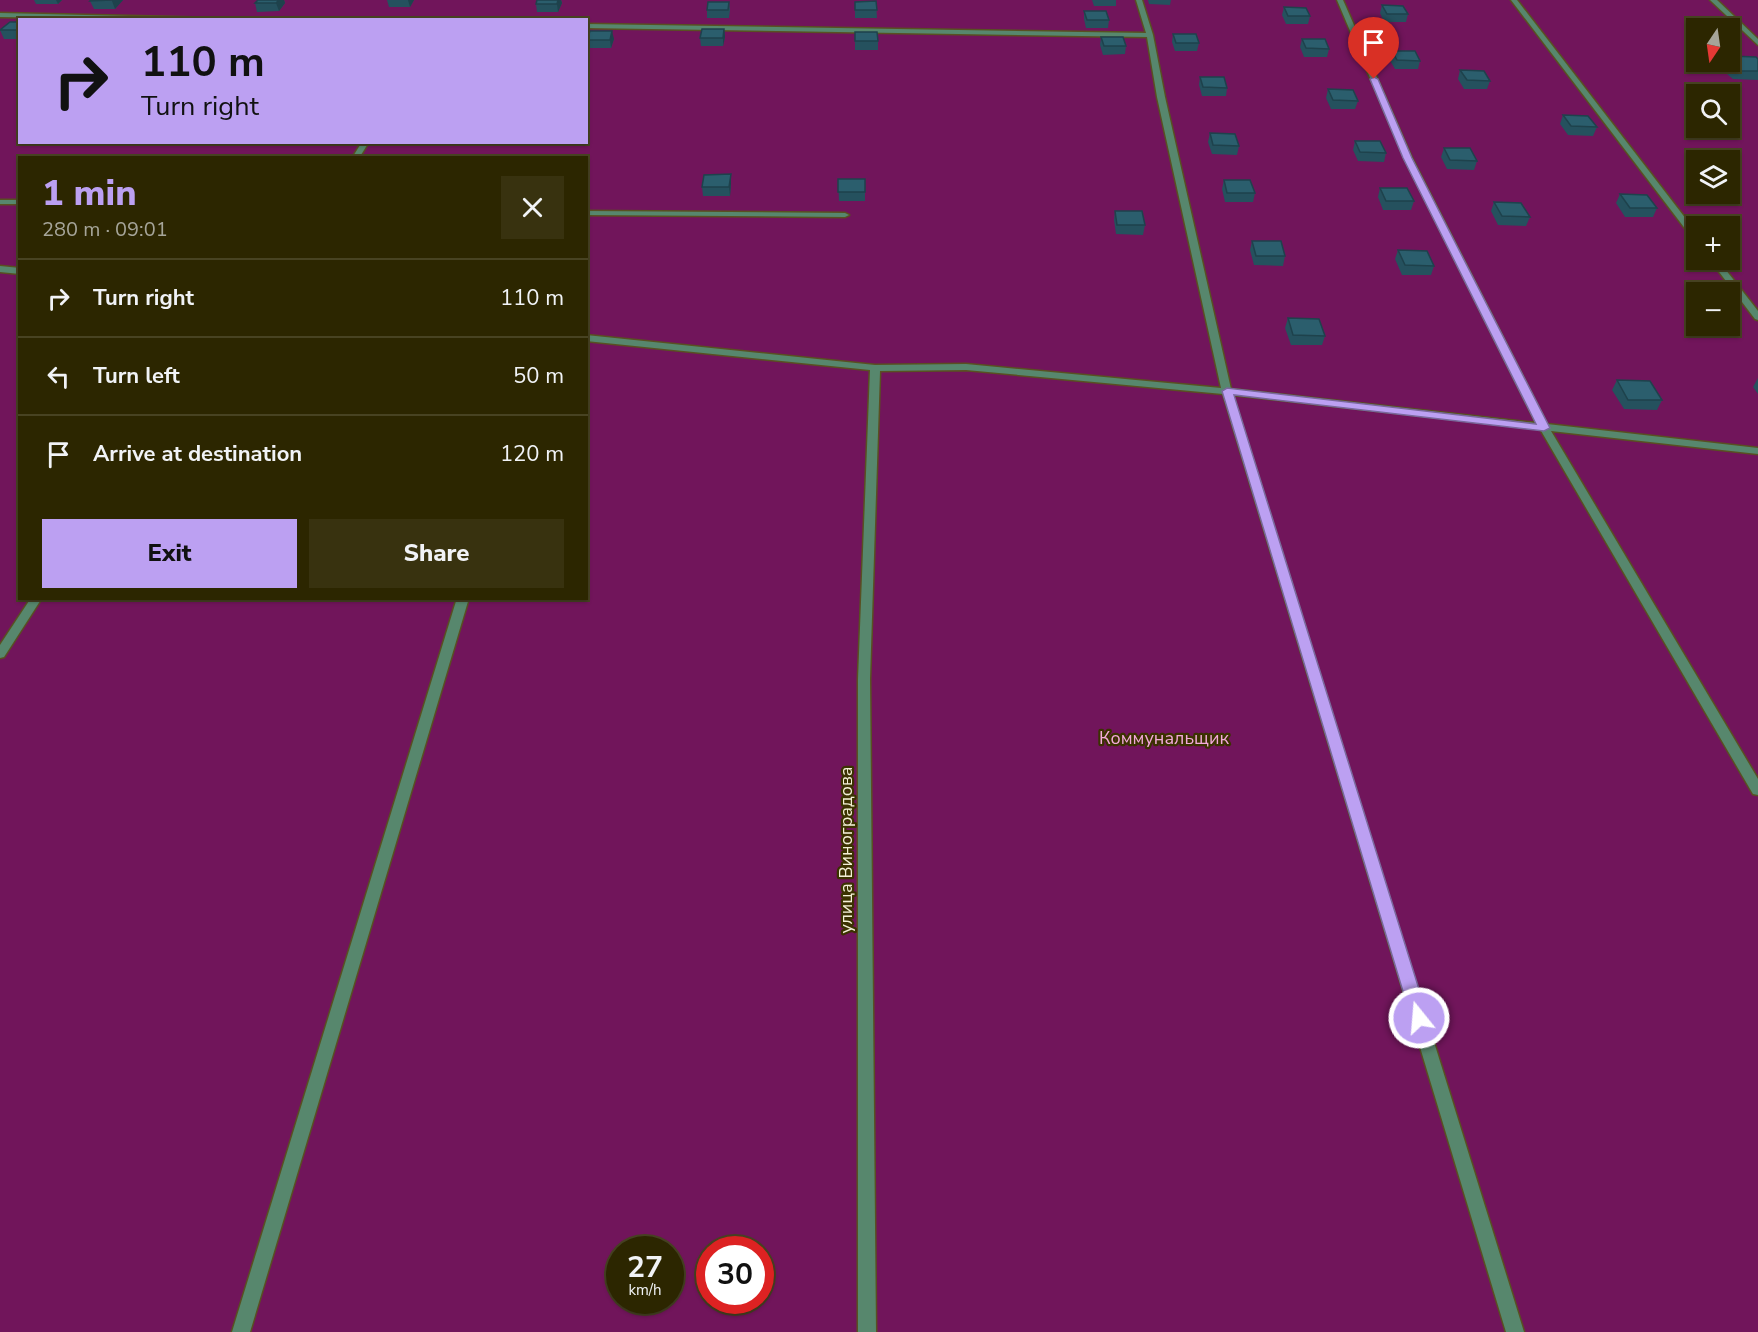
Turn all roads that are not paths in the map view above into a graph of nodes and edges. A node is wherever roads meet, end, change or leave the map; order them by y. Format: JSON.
{"nodes":[{"id":1,"x":1138,"y":0,"type":"edge"},
{"id":2,"x":1340,"y":0,"type":"edge"},
{"id":3,"x":1514,"y":0,"type":"edge"},
{"id":4,"x":1713,"y":0,"type":"edge"},
{"id":5,"x":0,"y":15,"type":"edge"},
{"id":6,"x":129,"y":18,"type":"edge"},
{"id":7,"x":588,"y":26,"type":"edge"},
{"id":8,"x":1150,"y":35,"type":"junction"},
{"id":9,"x":1758,"y":43,"type":"edge"},
{"id":10,"x":0,"y":202,"type":"edge"},
{"id":11,"x":18,"y":202,"type":"edge"},
{"id":12,"x":588,"y":213,"type":"edge"},
{"id":13,"x":845,"y":215,"type":"dead end"},
{"id":14,"x":1686,"y":224,"type":"edge"},
{"id":15,"x":0,"y":269,"type":"edge"},
{"id":16,"x":1722,"y":270,"type":"edge"},
{"id":17,"x":18,"y":271,"type":"edge"},
{"id":18,"x":1758,"y":317,"type":"edge"},
{"id":19,"x":588,"y":338,"type":"edge"},
{"id":20,"x":875,"y":368,"type":"junction"},
{"id":21,"x":1227,"y":391,"type":"junction"},
{"id":22,"x":1544,"y":428,"type":"junction"},
{"id":23,"x":1758,"y":451,"type":"edge"},
{"id":24,"x":36,"y":600,"type":"edge"},
{"id":25,"x":463,"y":600,"type":"edge"},
{"id":26,"x":0,"y":654,"type":"edge"},
{"id":27,"x":1758,"y":790,"type":"edge"},
{"id":28,"x":241,"y":1332,"type":"edge"},
{"id":29,"x":867,"y":1332,"type":"edge"},
{"id":30,"x":1515,"y":1332,"type":"edge"}],
"edges":[{"from":1,"to":8,"type":"street"},
{"from":2,"to":22,"type":"street"},
{"from":3,"to":14,"type":"street"},
{"from":4,"to":9,"type":"street"},
{"from":5,"to":6,"type":"street"},
{"from":7,"to":8,"type":"street"},
{"from":8,"to":21,"type":"street"},
{"from":10,"to":11,"type":"street"},
{"from":12,"to":13,"type":"street"},
{"from":15,"to":17,"type":"street"},
{"from":16,"to":18,"type":"street"},
{"from":19,"to":20,"type":"street"},
{"from":20,"to":21,"type":"street"},
{"from":20,"to":29,"type":"street","name":"улица Виноградова"},
{"from":21,"to":22,"type":"street"},
{"from":21,"to":30,"type":"street"},
{"from":22,"to":23,"type":"street"},
{"from":22,"to":27,"type":"street"},
{"from":24,"to":26,"type":"street"},
{"from":25,"to":28,"type":"street"}]}
